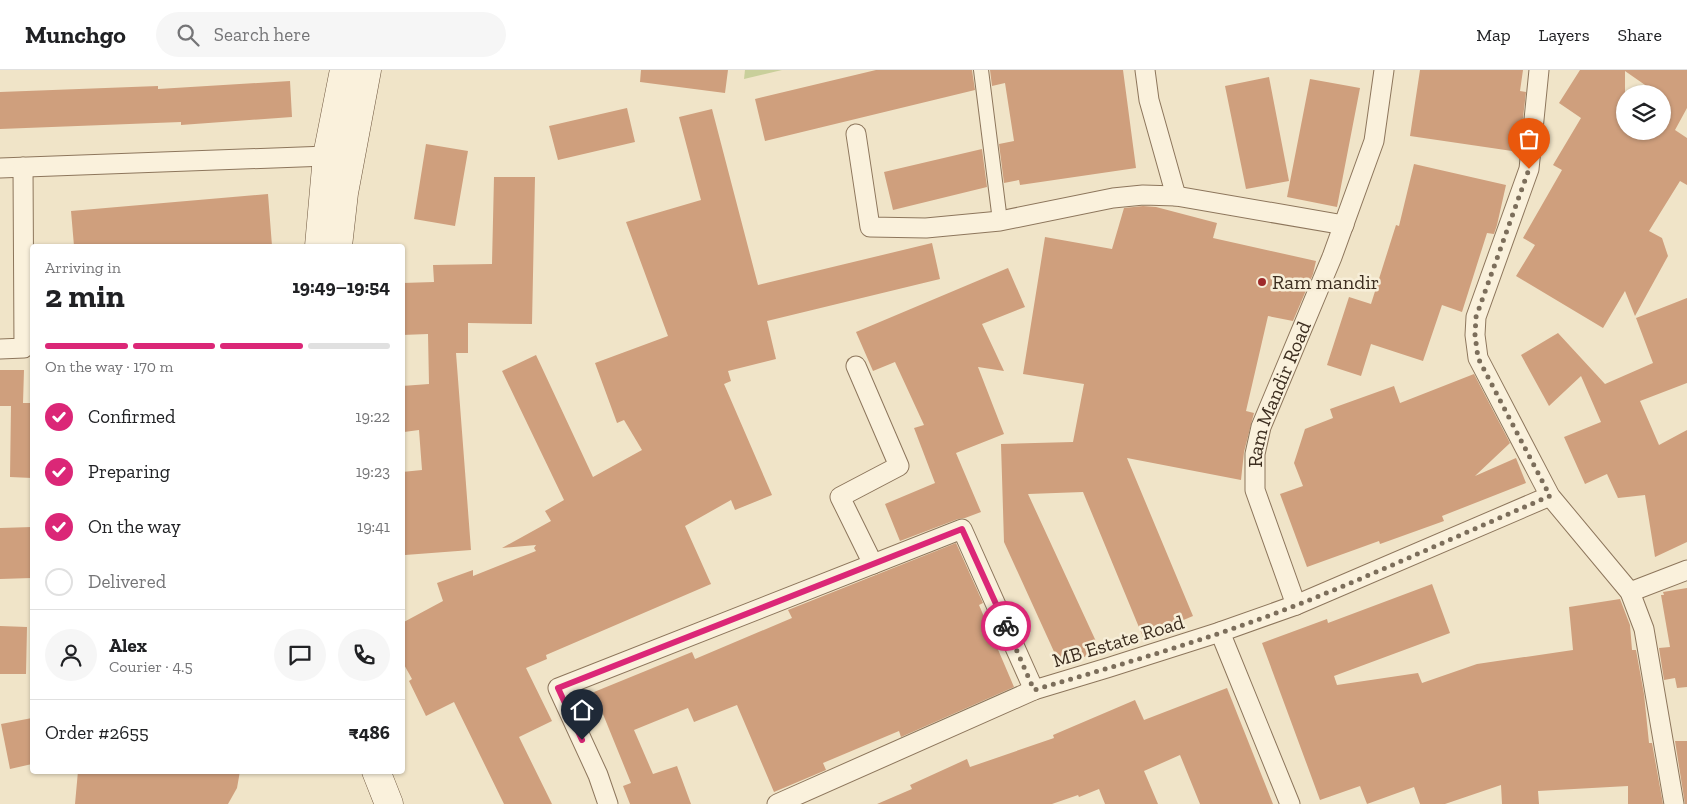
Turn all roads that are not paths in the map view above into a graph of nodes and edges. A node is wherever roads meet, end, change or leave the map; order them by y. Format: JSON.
{"nodes":[{"id":1,"x":344,"y":70,"type":"edge"},
{"id":2,"x":367,"y":70,"type":"edge"},
{"id":3,"x":981,"y":70,"type":"edge"},
{"id":4,"x":1145,"y":70,"type":"edge"},
{"id":5,"x":1384,"y":70,"type":"edge"},
{"id":6,"x":1539,"y":70,"type":"edge"},
{"id":7,"x":856,"y":134,"type":"dead end"},
{"id":8,"x":338,"y":160,"type":"junction"},
{"id":9,"x":23,"y":167,"type":"junction"},
{"id":10,"x":0,"y":168,"type":"edge"},
{"id":11,"x":1176,"y":196,"type":"junction"},
{"id":12,"x":1000,"y":221,"type":"junction"},
{"id":13,"x":1344,"y":225,"type":"junction"},
{"id":14,"x":319,"y":244,"type":"edge"},
{"id":15,"x":338,"y":244,"type":"edge"},
{"id":16,"x":0,"y":349,"type":"edge"},
{"id":17,"x":856,"y":366,"type":"dead end"},
{"id":18,"x":1550,"y":496,"type":"junction"},
{"id":19,"x":873,"y":564,"type":"junction"},
{"id":20,"x":1687,"y":570,"type":"edge"},
{"id":21,"x":1630,"y":592,"type":"junction"},
{"id":22,"x":1296,"y":605,"type":"junction"},
{"id":23,"x":1220,"y":632,"type":"junction"},
{"id":24,"x":1034,"y":690,"type":"junction"},
{"id":25,"x":377,"y":774,"type":"edge"},
{"id":26,"x":389,"y":804,"type":"edge"},
{"id":27,"x":608,"y":804,"type":"edge"},
{"id":28,"x":777,"y":804,"type":"edge"},
{"id":29,"x":1290,"y":804,"type":"edge"},
{"id":30,"x":1674,"y":804,"type":"edge"}],
"edges":[{"from":1,"to":8,"type":"main road"},
{"from":2,"to":8,"type":"main road"},
{"from":3,"to":12,"type":"street"},
{"from":4,"to":11,"type":"street"},
{"from":5,"to":13,"type":"street","name":"Ram Mandir Road"},
{"from":6,"to":18,"type":"street"},
{"from":7,"to":12,"type":"street"},
{"from":8,"to":9,"type":"street"},
{"from":8,"to":14,"type":"main road"},
{"from":8,"to":15,"type":"main road"},
{"from":9,"to":10,"type":"street"},
{"from":9,"to":16,"type":"street"},
{"from":11,"to":12,"type":"street"},
{"from":11,"to":13,"type":"street"},
{"from":13,"to":22,"type":"street","name":"Ram Mandir Road"},
{"from":17,"to":19,"type":"street"},
{"from":18,"to":21,"type":"street"},
{"from":18,"to":22,"type":"street","name":"MB Estate Road"},
{"from":19,"to":24,"type":"street"},
{"from":19,"to":27,"type":"street"},
{"from":20,"to":21,"type":"street"},
{"from":21,"to":30,"type":"street"},
{"from":22,"to":23,"type":"street","name":"MB Estate Road"},
{"from":23,"to":24,"type":"street","name":"MB Estate Road"},
{"from":23,"to":29,"type":"street"},
{"from":24,"to":28,"type":"street","name":"MB Estate Road"},
{"from":25,"to":26,"type":"main road"}]}
